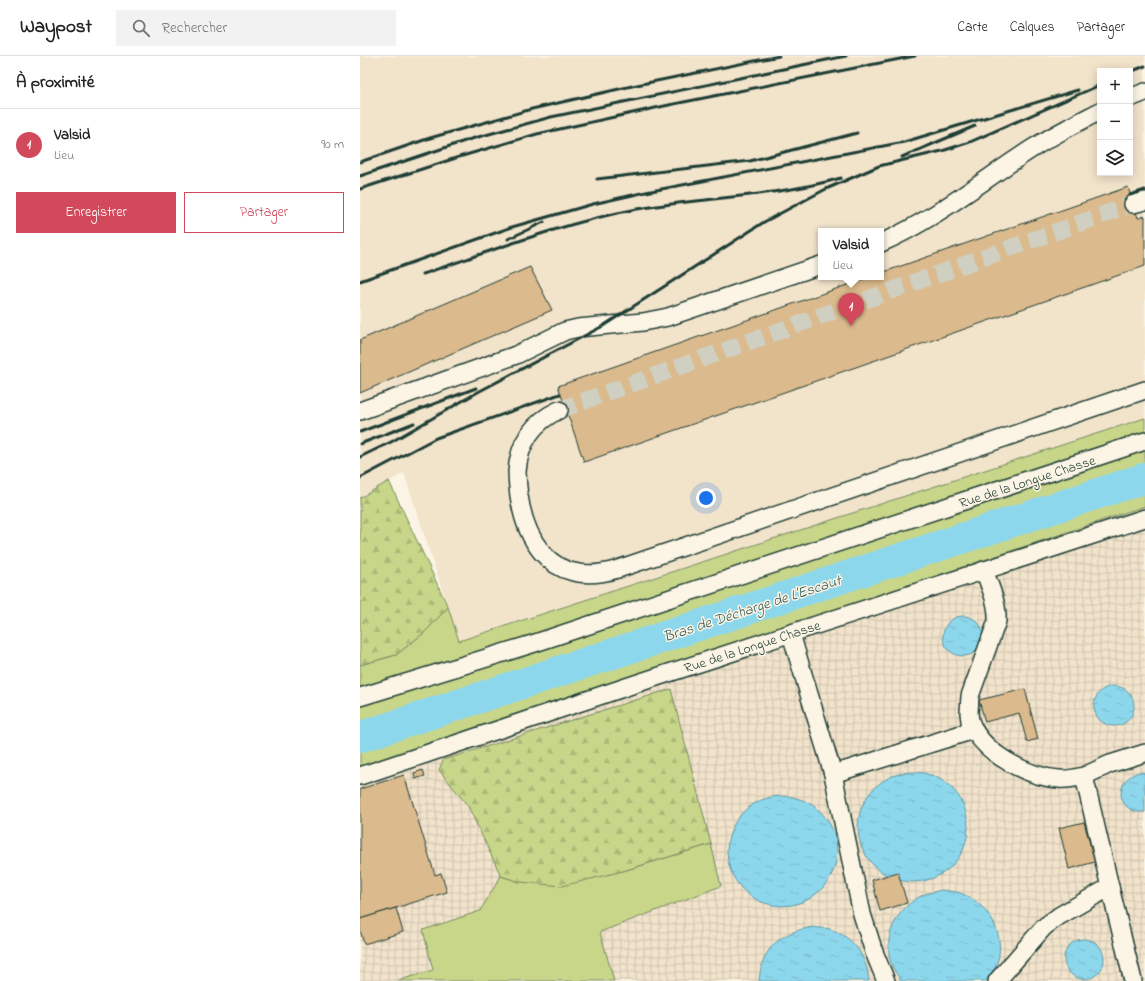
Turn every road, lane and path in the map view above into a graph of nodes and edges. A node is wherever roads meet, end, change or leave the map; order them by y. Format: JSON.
{"nodes":[{"id":1,"x":1145,"y":92,"type":"edge"},
{"id":2,"x":1133,"y":97,"type":"edge"},
{"id":3,"x":1097,"y":113,"type":"edge"},
{"id":4,"x":884,"y":242,"type":"edge"},
{"id":5,"x":818,"y":266,"type":"edge"},
{"id":6,"x":1145,"y":390,"type":"edge"},
{"id":7,"x":559,"y":410,"type":"tunnel mouth"},
{"id":8,"x":360,"y":411,"type":"edge"},
{"id":9,"x":1145,"y":441,"type":"edge"},
{"id":10,"x":1145,"y":518,"type":"edge"},
{"id":11,"x":984,"y":570,"type":"junction"},
{"id":12,"x":791,"y":634,"type":"junction"},
{"id":13,"x":360,"y":696,"type":"edge"},
{"id":14,"x":974,"y":730,"type":"junction"},
{"id":15,"x":1145,"y":753,"type":"edge"},
{"id":16,"x":833,"y":774,"type":"junction"},
{"id":17,"x":360,"y":776,"type":"edge"},
{"id":18,"x":1084,"y":776,"type":"junction"},
{"id":19,"x":1110,"y":886,"type":"junction"},
{"id":20,"x":886,"y":981,"type":"edge"},
{"id":21,"x":996,"y":981,"type":"edge"},
{"id":22,"x":1133,"y":981,"type":"edge"}],
"edges":[{"from":1,"to":2,"type":"street"},
{"from":3,"to":4,"type":"street"},
{"from":5,"to":8,"type":"street"},
{"from":6,"to":7,"type":"street"},
{"from":9,"to":13,"type":"street","name":"Rue de la Longue Chasse"},
{"from":10,"to":11,"type":"street","name":"Rue de la Longue Chasse"},
{"from":11,"to":12,"type":"street","name":"Rue de la Longue Chasse"},
{"from":11,"to":14,"type":"street"},
{"from":12,"to":16,"type":"street"},
{"from":12,"to":17,"type":"street","name":"Rue de la Longue Chasse"},
{"from":14,"to":16,"type":"street"},
{"from":14,"to":18,"type":"street"},
{"from":15,"to":18,"type":"street"},
{"from":16,"to":20,"type":"street"},
{"from":18,"to":19,"type":"street"},
{"from":19,"to":21,"type":"street"},
{"from":19,"to":22,"type":"street"}]}
